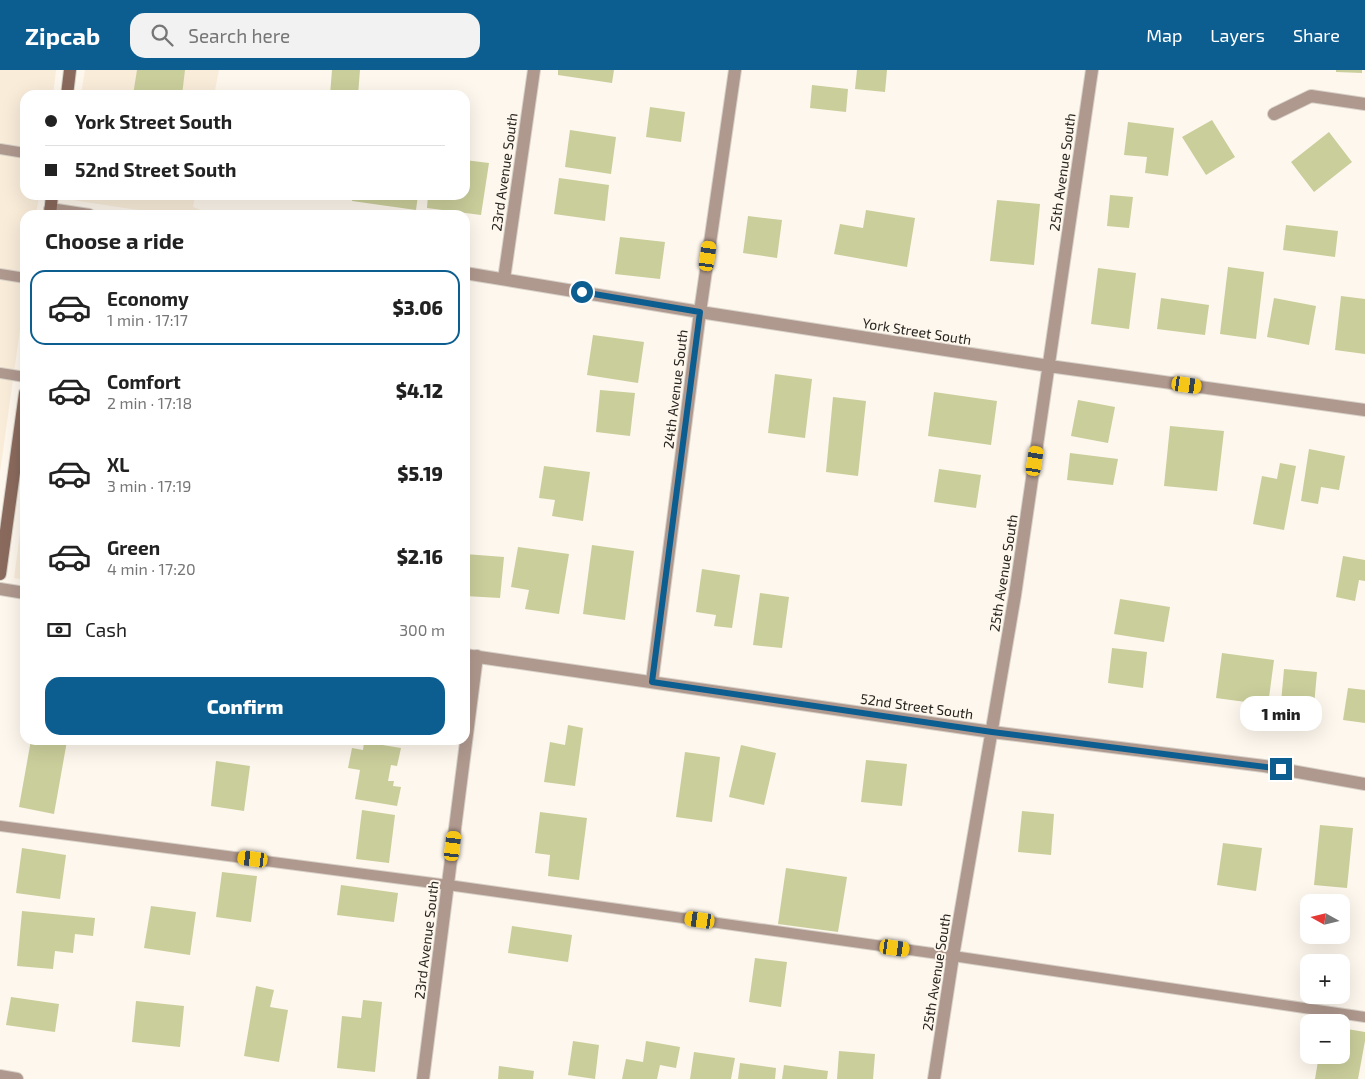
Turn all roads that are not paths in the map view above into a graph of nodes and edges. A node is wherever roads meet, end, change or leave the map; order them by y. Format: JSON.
{"nodes":[{"id":1,"x":70,"y":70,"type":"edge"},
{"id":2,"x":534,"y":70,"type":"edge"},
{"id":3,"x":735,"y":70,"type":"edge"},
{"id":4,"x":1092,"y":70,"type":"edge"},
{"id":5,"x":68,"y":90,"type":"edge"},
{"id":6,"x":1365,"y":104,"type":"edge"},
{"id":7,"x":1274,"y":114,"type":"dead end"},
{"id":8,"x":0,"y":149,"type":"edge"},
{"id":9,"x":20,"y":152,"type":"edge"},
{"id":10,"x":0,"y":274,"type":"edge"},
{"id":11,"x":470,"y":274,"type":"edge"},
{"id":12,"x":20,"y":277,"type":"edge"},
{"id":13,"x":504,"y":279,"type":"junction"},
{"id":14,"x":700,"y":312,"type":"junction"},
{"id":15,"x":1049,"y":366,"type":"junction"},
{"id":16,"x":0,"y":373,"type":"edge"},
{"id":17,"x":20,"y":376,"type":"edge"},
{"id":18,"x":1365,"y":410,"type":"edge"},
{"id":19,"x":20,"y":462,"type":"edge"},
{"id":20,"x":0,"y":574,"type":"edge"},
{"id":21,"x":0,"y":589,"type":"edge"},
{"id":22,"x":20,"y":592,"type":"edge"},
{"id":23,"x":471,"y":655,"type":"edge"},
{"id":24,"x":652,"y":682,"type":"junction"},
{"id":25,"x":992,"y":732,"type":"junction"},
{"id":26,"x":462,"y":745,"type":"edge"},
{"id":27,"x":1365,"y":784,"type":"edge"},
{"id":28,"x":0,"y":826,"type":"edge"},
{"id":29,"x":448,"y":884,"type":"junction"},
{"id":30,"x":953,"y":956,"type":"junction"},
{"id":31,"x":1365,"y":1017,"type":"edge"},
{"id":32,"x":0,"y":1076,"type":"edge"},
{"id":33,"x":17,"y":1079,"type":"edge"},
{"id":34,"x":424,"y":1079,"type":"edge"},
{"id":35,"x":934,"y":1079,"type":"edge"}],
"edges":[{"from":1,"to":5,"type":"main road"},
{"from":2,"to":13,"type":"street","name":"23rd Avenue South"},
{"from":3,"to":14,"type":"street","name":"24th Avenue South"},
{"from":4,"to":15,"type":"street","name":"25th Avenue South"},
{"from":6,"to":7,"type":"street"},
{"from":8,"to":9,"type":"lane"},
{"from":10,"to":12,"type":"lane"},
{"from":11,"to":13,"type":"street","name":"York Street South"},
{"from":13,"to":14,"type":"street","name":"York Street South"},
{"from":14,"to":15,"type":"street","name":"York Street South"},
{"from":14,"to":24,"type":"street","name":"24th Avenue South"},
{"from":15,"to":18,"type":"street","name":"York Street South"},
{"from":15,"to":25,"type":"street","name":"25th Avenue South"},
{"from":16,"to":17,"type":"lane"},
{"from":19,"to":20,"type":"main road"},
{"from":21,"to":22,"type":"street"},
{"from":23,"to":24,"type":"street","name":"52nd Street South"},
{"from":24,"to":25,"type":"street","name":"52nd Street South"},
{"from":25,"to":27,"type":"street","name":"52nd Street South"},
{"from":25,"to":30,"type":"street","name":"25th Avenue South"},
{"from":26,"to":29,"type":"street","name":"23rd Avenue South"},
{"from":28,"to":29,"type":"lane"},
{"from":29,"to":30,"type":"lane"},
{"from":29,"to":34,"type":"street","name":"23rd Avenue South"},
{"from":30,"to":31,"type":"lane"},
{"from":30,"to":35,"type":"street","name":"25th Avenue South"},
{"from":32,"to":33,"type":"street"}]}
